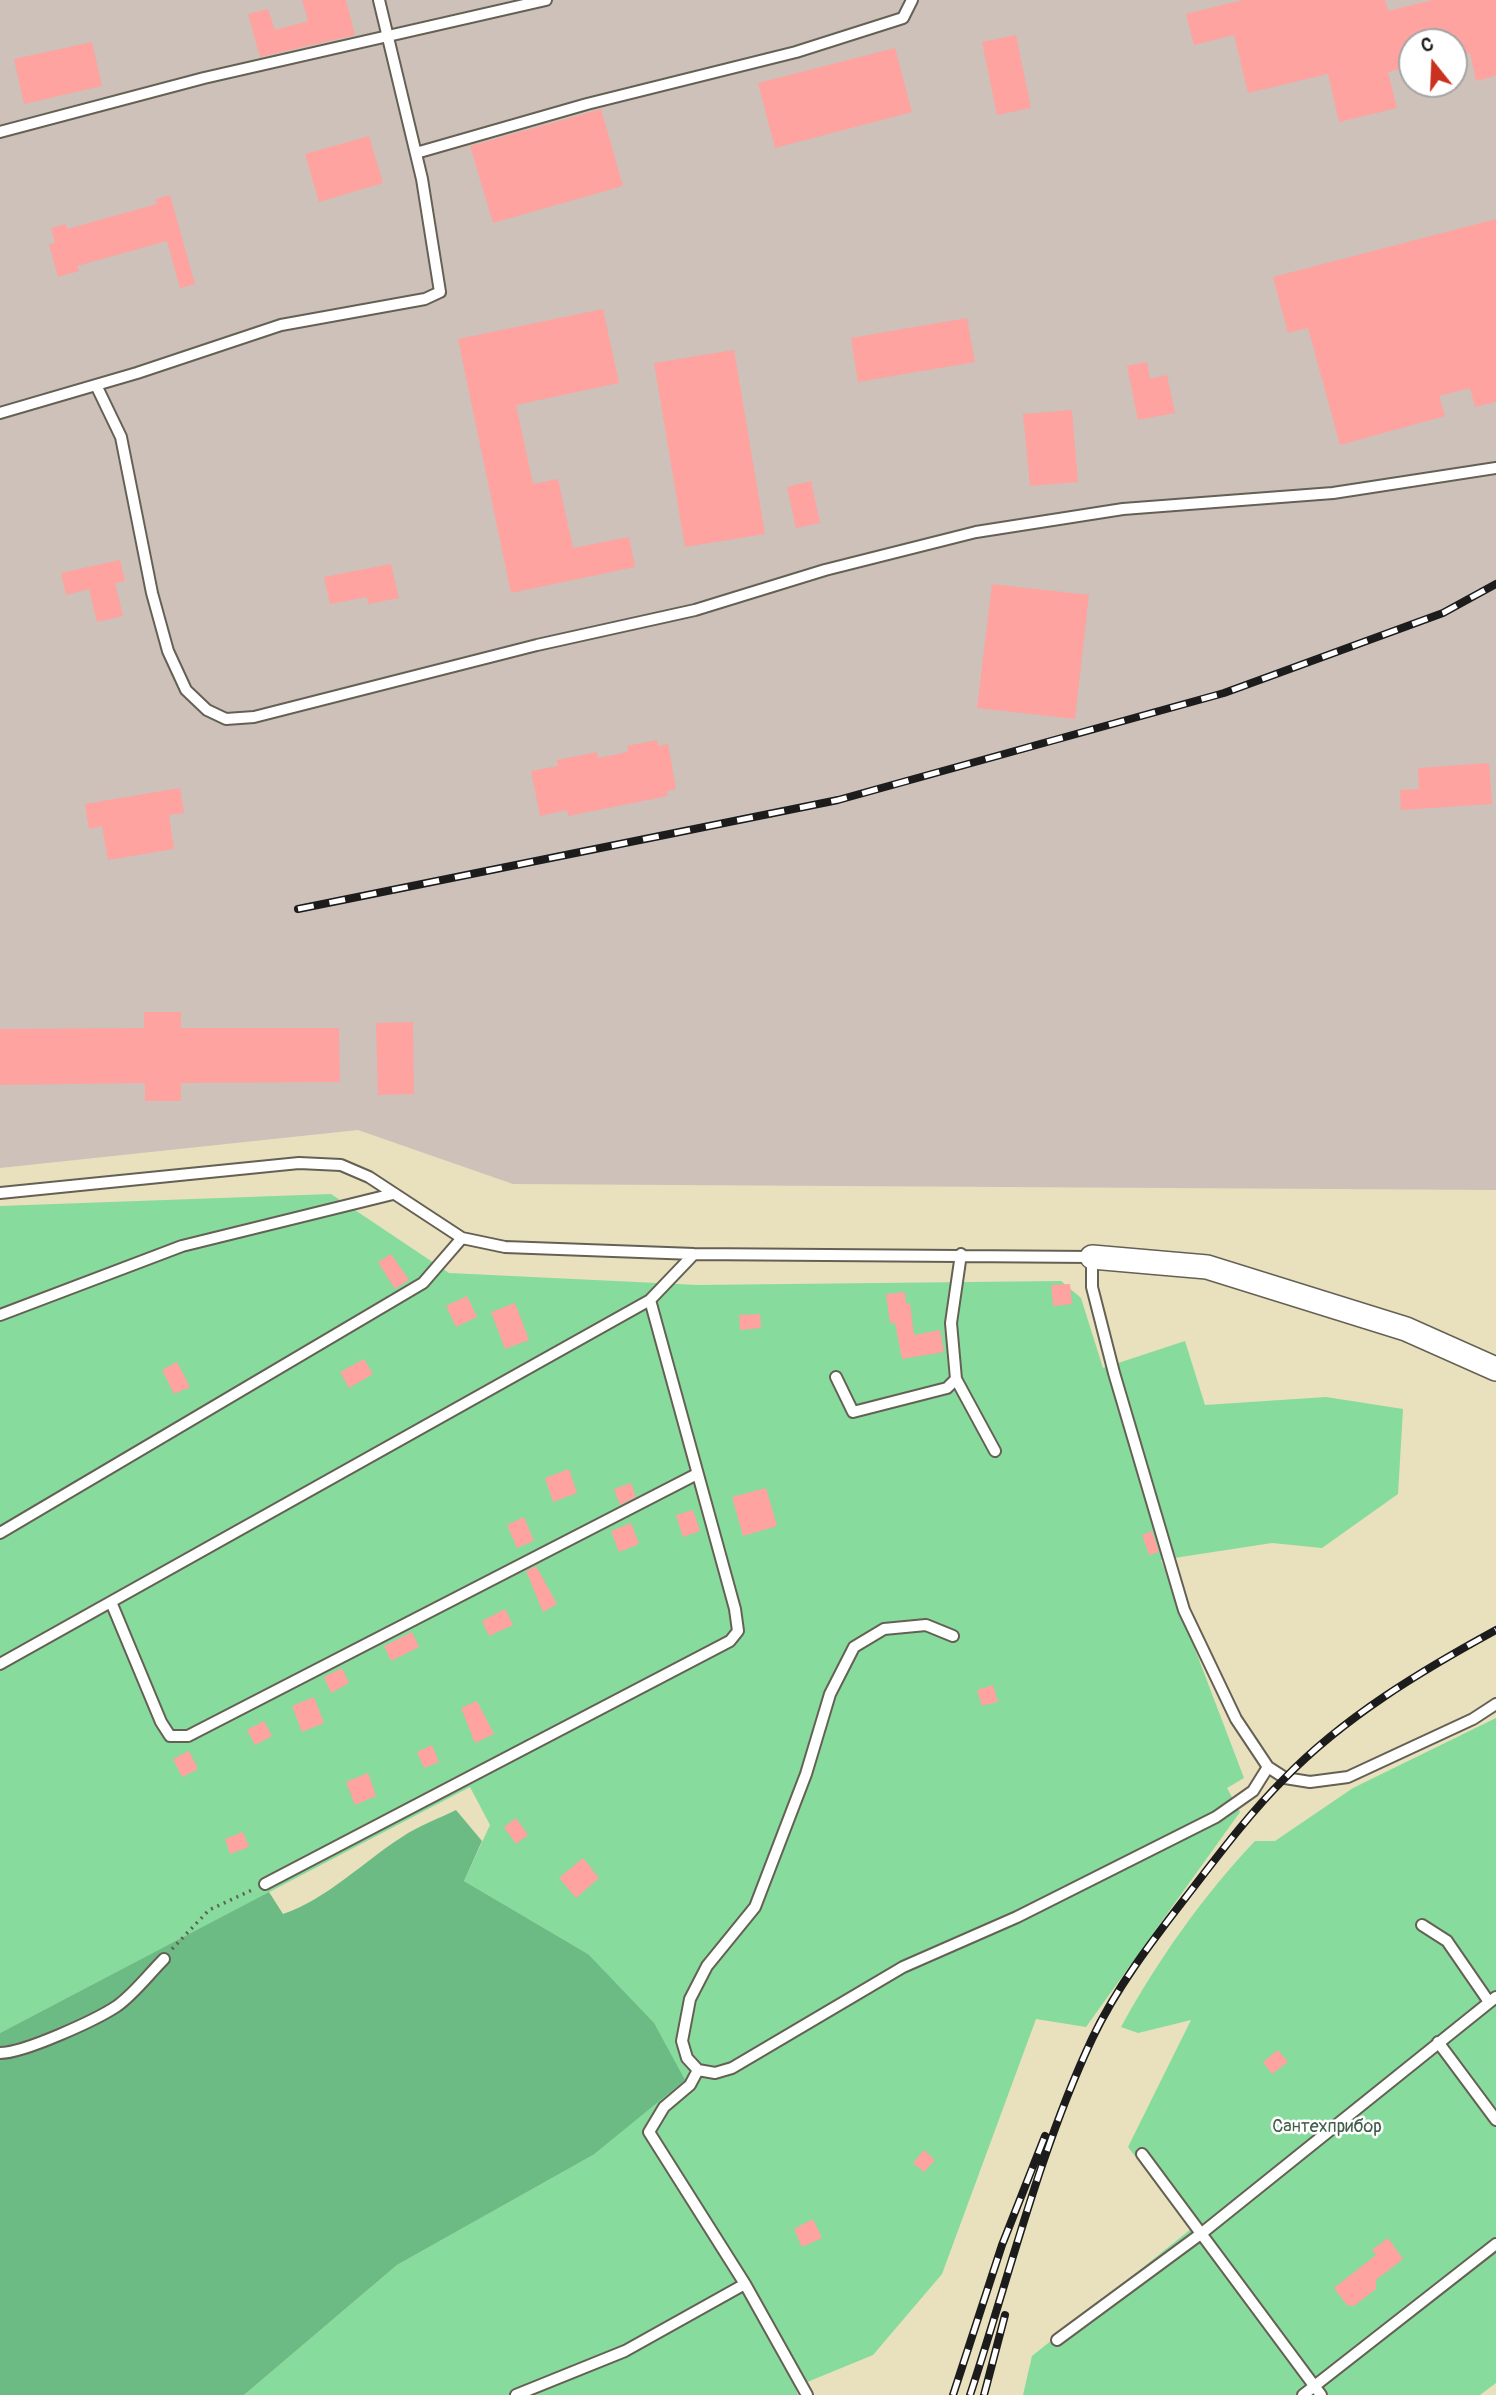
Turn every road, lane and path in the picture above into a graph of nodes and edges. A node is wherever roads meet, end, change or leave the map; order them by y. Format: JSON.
{"nodes":[{"id":1,"x":379,"y":0,"type":"edge"},
{"id":2,"x":546,"y":0,"type":"edge"},
{"id":3,"x":912,"y":0,"type":"edge"},
{"id":4,"x":388,"y":37,"type":"junction"},
{"id":5,"x":0,"y":132,"type":"edge"},
{"id":6,"x":416,"y":153,"type":"junction"},
{"id":7,"x":96,"y":385,"type":"junction"},
{"id":8,"x":0,"y":413,"type":"edge"},
{"id":9,"x":1496,"y":468,"type":"edge"},
{"id":10,"x":0,"y":1193,"type":"edge"},
{"id":11,"x":393,"y":1194,"type":"junction"},
{"id":12,"x":462,"y":1238,"type":"junction"},
{"id":13,"x":694,"y":1254,"type":"junction"},
{"id":14,"x":961,"y":1254,"type":"junction"},
{"id":15,"x":1092,"y":1257,"type":"junction"},
{"id":16,"x":650,"y":1300,"type":"junction"},
{"id":17,"x":0,"y":1315,"type":"edge"},
{"id":18,"x":1496,"y":1369,"type":"edge"},
{"id":19,"x":836,"y":1377,"type":"dead end"},
{"id":20,"x":956,"y":1379,"type":"junction"},
{"id":21,"x":995,"y":1451,"type":"dead end"},
{"id":22,"x":698,"y":1474,"type":"junction"},
{"id":23,"x":0,"y":1533,"type":"edge"},
{"id":24,"x":111,"y":1602,"type":"junction"},
{"id":25,"x":953,"y":1636,"type":"dead end"},
{"id":26,"x":0,"y":1664,"type":"edge"},
{"id":27,"x":1496,"y":1704,"type":"edge"},
{"id":28,"x":1268,"y":1767,"type":"junction"},
{"id":29,"x":265,"y":1884,"type":"joint"},
{"id":30,"x":1422,"y":1925,"type":"dead end"},
{"id":31,"x":164,"y":1959,"type":"joint"},
{"id":32,"x":1493,"y":1999,"type":"edge"},
{"id":33,"x":1438,"y":2042,"type":"junction"},
{"id":34,"x":0,"y":2053,"type":"edge"},
{"id":35,"x":698,"y":2070,"type":"junction"},
{"id":36,"x":1496,"y":2120,"type":"edge"},
{"id":37,"x":1142,"y":2154,"type":"dead end"},
{"id":38,"x":1202,"y":2233,"type":"junction"},
{"id":39,"x":1496,"y":2244,"type":"edge"},
{"id":40,"x":745,"y":2284,"type":"junction"},
{"id":41,"x":1057,"y":2340,"type":"dead end"},
{"id":42,"x":1318,"y":2391,"type":"edge"},
{"id":43,"x":516,"y":2395,"type":"edge"},
{"id":44,"x":807,"y":2395,"type":"edge"},
{"id":45,"x":1303,"y":2395,"type":"edge"}],
"edges":[{"from":1,"to":4,"type":"lane"},
{"from":2,"to":4,"type":"lane"},
{"from":3,"to":6,"type":"lane"},
{"from":4,"to":5,"type":"lane"},
{"from":4,"to":6,"type":"lane"},
{"from":6,"to":7,"type":"lane"},
{"from":7,"to":8,"type":"lane"},
{"from":7,"to":9,"type":"lane"},
{"from":10,"to":11,"type":"lane"},
{"from":11,"to":12,"type":"lane"},
{"from":11,"to":17,"type":"lane"},
{"from":12,"to":13,"type":"lane"},
{"from":12,"to":23,"type":"lane"},
{"from":13,"to":14,"type":"lane"},
{"from":13,"to":16,"type":"lane"},
{"from":14,"to":15,"type":"lane"},
{"from":14,"to":20,"type":"lane"},
{"from":15,"to":18,"type":"street"},
{"from":15,"to":28,"type":"lane"},
{"from":16,"to":22,"type":"lane"},
{"from":16,"to":24,"type":"lane"},
{"from":19,"to":20,"type":"lane"},
{"from":20,"to":21,"type":"lane"},
{"from":22,"to":24,"type":"lane"},
{"from":22,"to":29,"type":"lane"},
{"from":24,"to":26,"type":"lane"},
{"from":25,"to":35,"type":"lane"},
{"from":27,"to":28,"type":"lane"},
{"from":28,"to":35,"type":"lane"},
{"from":29,"to":31,"type":"path"},
{"from":30,"to":32,"type":"lane"},
{"from":31,"to":34,"type":"lane"},
{"from":32,"to":33,"type":"lane"},
{"from":33,"to":36,"type":"lane"},
{"from":33,"to":38,"type":"lane"},
{"from":35,"to":40,"type":"lane"},
{"from":37,"to":38,"type":"lane"},
{"from":38,"to":41,"type":"lane"},
{"from":38,"to":42,"type":"lane"},
{"from":39,"to":42,"type":"lane"},
{"from":40,"to":43,"type":"lane"},
{"from":40,"to":44,"type":"lane"},
{"from":42,"to":45,"type":"lane"}]}
